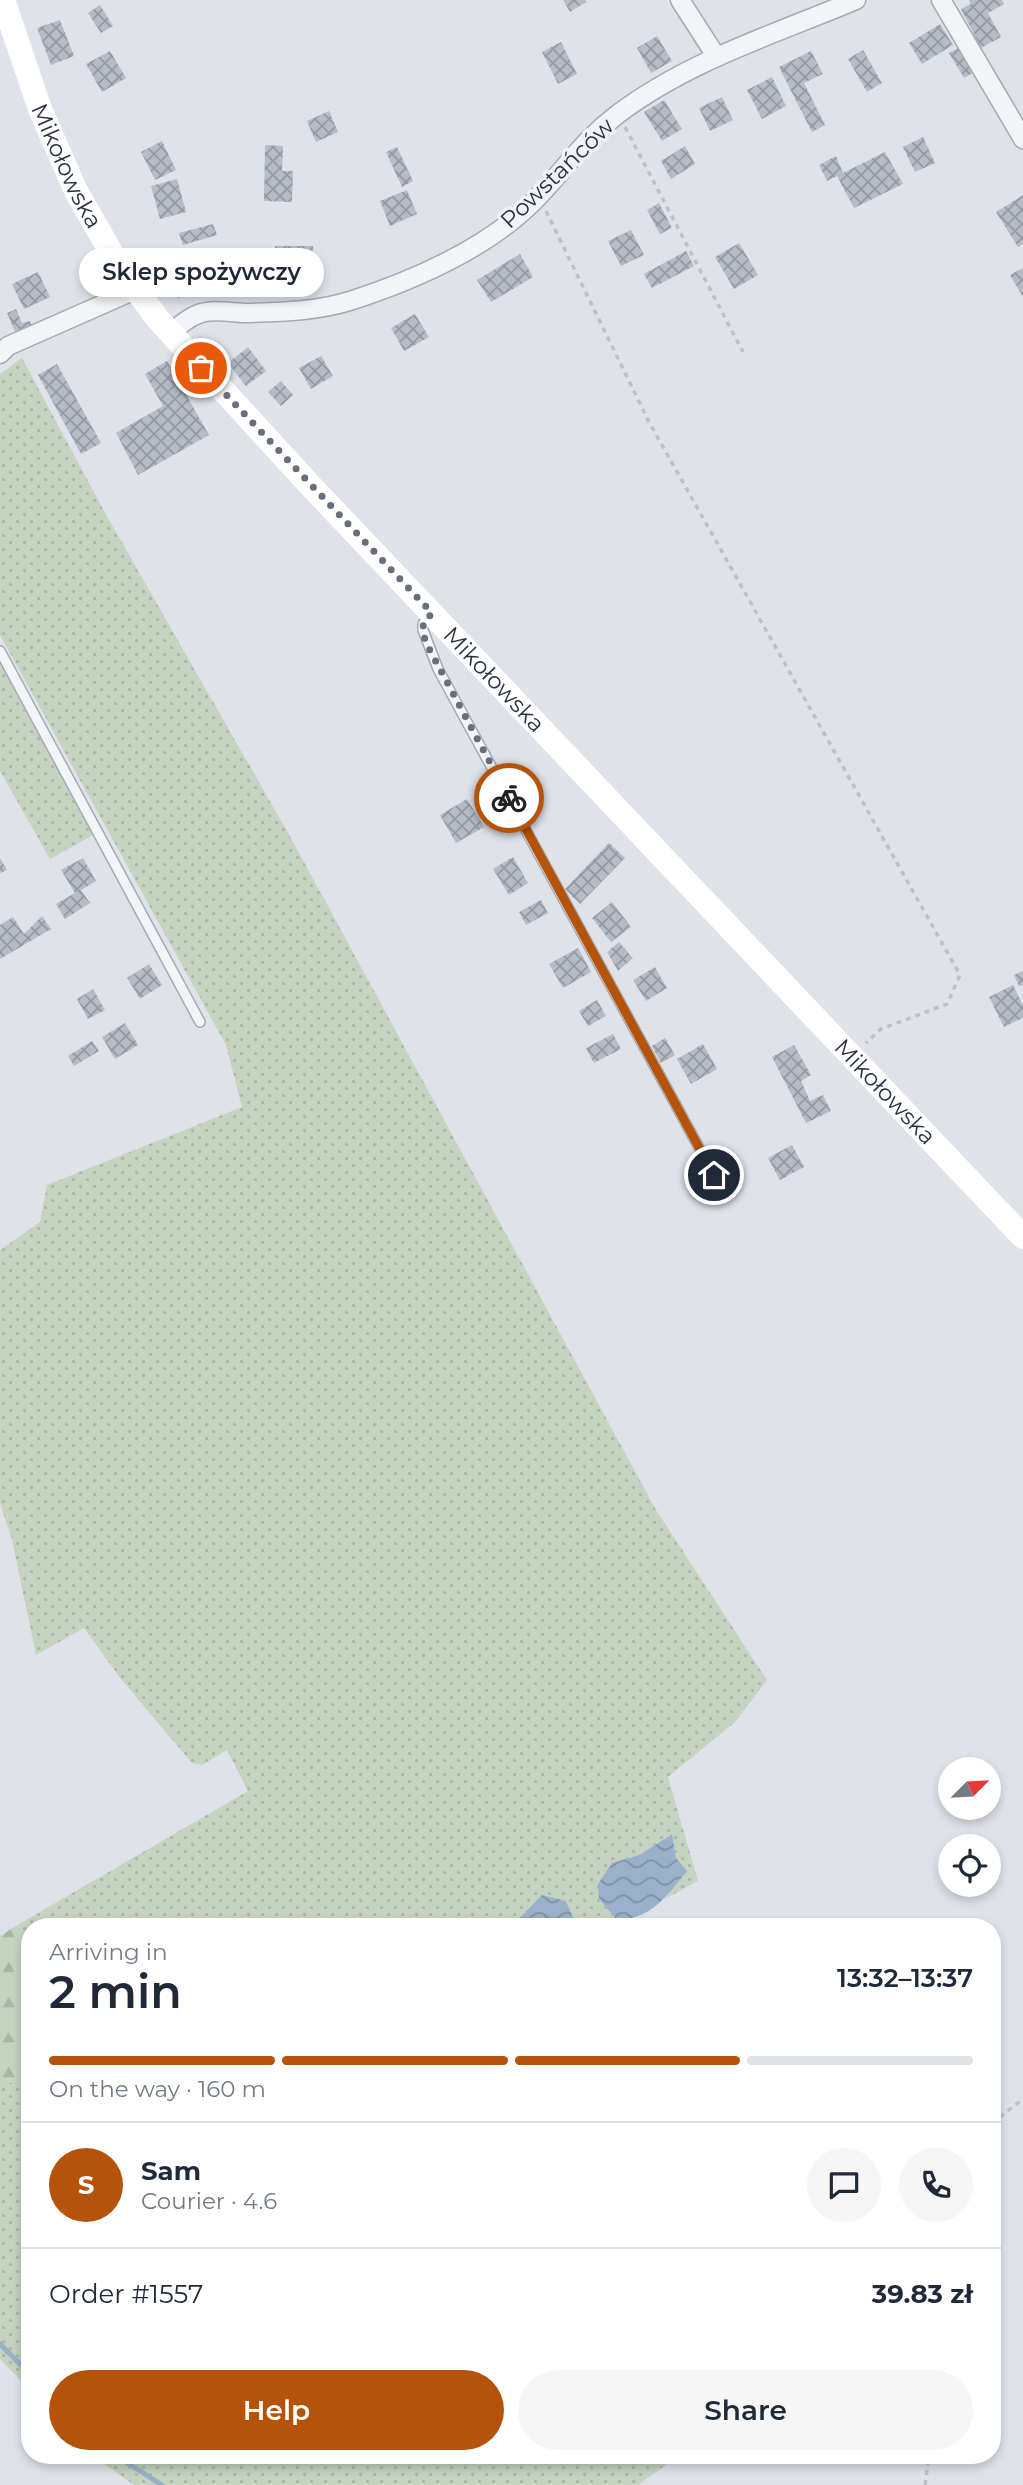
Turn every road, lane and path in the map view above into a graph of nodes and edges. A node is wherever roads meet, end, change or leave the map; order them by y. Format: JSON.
{"nodes":[{"id":1,"x":3,"y":0,"type":"edge"},
{"id":2,"x":680,"y":0,"type":"edge"},
{"id":3,"x":856,"y":0,"type":"edge"},
{"id":4,"x":941,"y":0,"type":"edge"},
{"id":5,"x":716,"y":56,"type":"junction"},
{"id":6,"x":618,"y":114,"type":"junction"},
{"id":7,"x":1023,"y":139,"type":"edge"},
{"id":8,"x":539,"y":197,"type":"junction"},
{"id":9,"x":135,"y":290,"type":"junction"},
{"id":10,"x":170,"y":334,"type":"junction"},
{"id":11,"x":743,"y":352,"type":"dead end"},
{"id":12,"x":0,"y":354,"type":"edge"},
{"id":13,"x":432,"y":613,"type":"junction"},
{"id":14,"x":0,"y":651,"type":"edge"},
{"id":15,"x":200,"y":1022,"type":"dead end"},
{"id":16,"x":856,"y":1060,"type":"junction"},
{"id":17,"x":714,"y":1175,"type":"dead end"},
{"id":18,"x":1023,"y":1237,"type":"edge"},
{"id":19,"x":1023,"y":2099,"type":"edge"},
{"id":20,"x":1001,"y":2116,"type":"edge"},
{"id":21,"x":928,"y":2464,"type":"edge"},
{"id":22,"x":925,"y":2485,"type":"edge"}],
"edges":[{"from":1,"to":9,"type":"main road","name":"Mikołowska"},
{"from":2,"to":5,"type":"street"},
{"from":3,"to":5,"type":"street","name":"Powstańców"},
{"from":4,"to":7,"type":"street"},
{"from":5,"to":6,"type":"street","name":"Powstańców"},
{"from":6,"to":8,"type":"street","name":"Powstańców"},
{"from":6,"to":11,"type":"path"},
{"from":8,"to":10,"type":"street","name":"Powstańców"},
{"from":8,"to":16,"type":"path"},
{"from":9,"to":10,"type":"main road","name":"Mikołowska"},
{"from":9,"to":12,"type":"street"},
{"from":10,"to":13,"type":"main road","name":"Mikołowska"},
{"from":13,"to":16,"type":"main road","name":"Mikołowska"},
{"from":13,"to":17,"type":"lane"},
{"from":14,"to":15,"type":"lane"},
{"from":16,"to":18,"type":"main road","name":"Mikołowska"},
{"from":19,"to":20,"type":"path"},
{"from":21,"to":22,"type":"path"}]}
